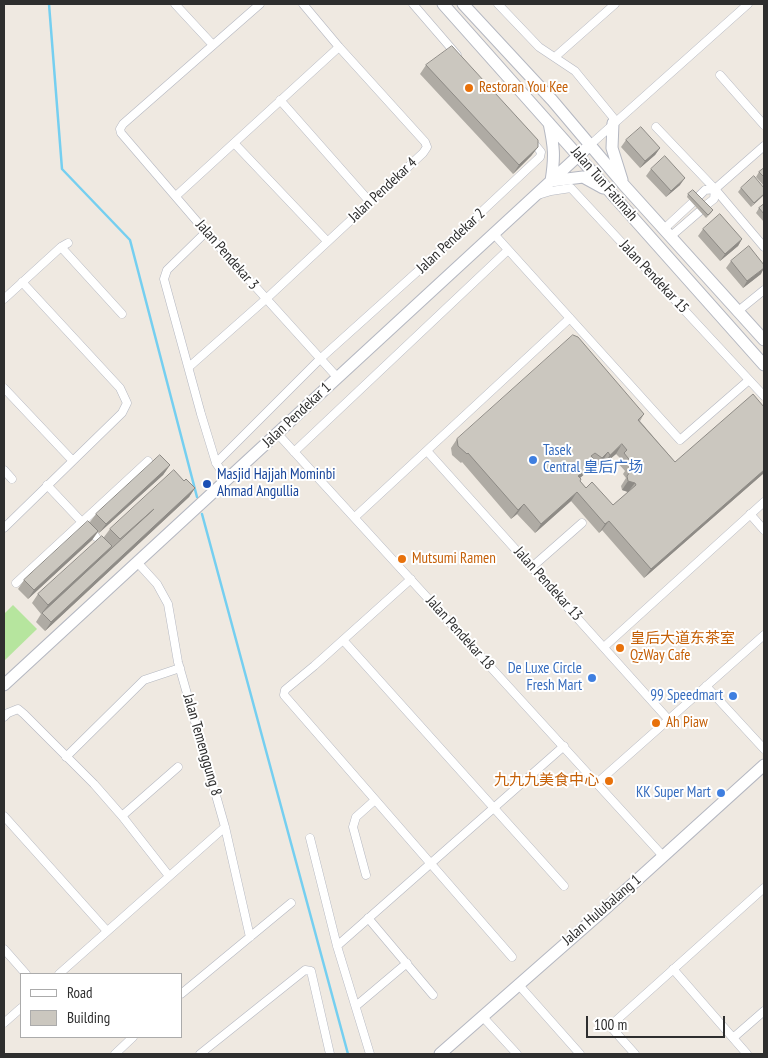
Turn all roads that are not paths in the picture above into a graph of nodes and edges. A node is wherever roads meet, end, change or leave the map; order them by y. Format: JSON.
{"nodes":[{"id":1,"x":175,"y":4,"type":"edge"},
{"id":2,"x":260,"y":4,"type":"edge"},
{"id":3,"x":303,"y":4,"type":"edge"},
{"id":4,"x":413,"y":4,"type":"edge"},
{"id":5,"x":443,"y":4,"type":"edge"},
{"id":6,"x":463,"y":4,"type":"edge"},
{"id":7,"x":498,"y":4,"type":"edge"},
{"id":8,"x":612,"y":4,"type":"edge"},
{"id":9,"x":748,"y":4,"type":"edge"},
{"id":10,"x":213,"y":45,"type":"junction"},
{"id":11,"x":339,"y":47,"type":"junction"},
{"id":12,"x":555,"y":58,"type":"junction"},
{"id":13,"x":461,"y":59,"type":"edge"},
{"id":14,"x":720,"y":74,"type":"dead end"},
{"id":15,"x":280,"y":100,"type":"junction"},
{"id":16,"x":549,"y":121,"type":"junction"},
{"id":17,"x":615,"y":122,"type":"junction"},
{"id":18,"x":764,"y":125,"type":"edge"},
{"id":19,"x":656,"y":127,"type":"dead end"},
{"id":20,"x":528,"y":137,"type":"edge"},
{"id":21,"x":234,"y":143,"type":"junction"},
{"id":22,"x":590,"y":144,"type":"junction"},
{"id":23,"x":764,"y":146,"type":"edge"},
{"id":24,"x":578,"y":155,"type":"junction"},
{"id":25,"x":550,"y":181,"type":"junction"},
{"id":26,"x":623,"y":184,"type":"junction"},
{"id":27,"x":715,"y":189,"type":"junction"},
{"id":28,"x":612,"y":194,"type":"junction"},
{"id":29,"x":176,"y":196,"type":"junction"},
{"id":30,"x":532,"y":197,"type":"junction"},
{"id":31,"x":370,"y":202,"type":"junction"},
{"id":32,"x":206,"y":232,"type":"junction"},
{"id":33,"x":493,"y":233,"type":"junction"},
{"id":34,"x":667,"y":233,"type":"junction"},
{"id":35,"x":327,"y":241,"type":"junction"},
{"id":36,"x":764,"y":247,"type":"edge"},
{"id":37,"x":508,"y":250,"type":"junction"},
{"id":38,"x":685,"y":276,"type":"junction"},
{"id":39,"x":22,"y":282,"type":"junction"},
{"id":40,"x":763,"y":294,"type":"edge"},
{"id":41,"x":4,"y":298,"type":"edge"},
{"id":42,"x":266,"y":299,"type":"junction"},
{"id":43,"x":737,"y":312,"type":"junction"},
{"id":44,"x":122,"y":314,"type":"dead end"},
{"id":45,"x":570,"y":318,"type":"junction"},
{"id":46,"x":764,"y":340,"type":"edge"},
{"id":47,"x":320,"y":359,"type":"junction"},
{"id":48,"x":764,"y":365,"type":"edge"},
{"id":49,"x":189,"y":367,"type":"junction"},
{"id":50,"x":337,"y":377,"type":"junction"},
{"id":51,"x":749,"y":380,"type":"junction"},
{"id":52,"x":4,"y":388,"type":"edge"},
{"id":53,"x":764,"y":396,"type":"edge"},
{"id":54,"x":277,"y":433,"type":"junction"},
{"id":55,"x":427,"y":450,"type":"junction"},
{"id":56,"x":294,"y":452,"type":"junction"},
{"id":57,"x":72,"y":460,"type":"junction"},
{"id":58,"x":148,"y":461,"type":"dead end"},
{"id":59,"x":216,"y":463,"type":"junction"},
{"id":60,"x":4,"y":470,"type":"edge"},
{"id":61,"x":12,"y":479,"type":"dead end"},
{"id":62,"x":227,"y":479,"type":"junction"},
{"id":63,"x":47,"y":485,"type":"junction"},
{"id":64,"x":764,"y":502,"type":"edge"},
{"id":65,"x":750,"y":514,"type":"junction"},
{"id":66,"x":355,"y":517,"type":"junction"},
{"id":67,"x":82,"y":522,"type":"junction"},
{"id":68,"x":582,"y":523,"type":"dead end"},
{"id":69,"x":4,"y":528,"type":"edge"},
{"id":70,"x":764,"y":530,"type":"edge"},
{"id":71,"x":96,"y":537,"type":"edge"},
{"id":72,"x":136,"y":562,"type":"junction"},
{"id":73,"x":532,"y":567,"type":"junction"},
{"id":74,"x":411,"y":579,"type":"junction"},
{"id":75,"x":16,"y":583,"type":"dead end"},
{"id":76,"x":764,"y":635,"type":"edge"},
{"id":77,"x":343,"y":640,"type":"junction"},
{"id":78,"x":604,"y":647,"type":"junction"},
{"id":79,"x":180,"y":668,"type":"junction"},
{"id":80,"x":4,"y":684,"type":"edge"},
{"id":81,"x":706,"y":686,"type":"junction"},
{"id":82,"x":4,"y":717,"type":"edge"},
{"id":83,"x":668,"y":719,"type":"junction"},
{"id":84,"x":564,"y":746,"type":"junction"},
{"id":85,"x":764,"y":749,"type":"edge"},
{"id":86,"x":66,"y":757,"type":"junction"},
{"id":87,"x":764,"y":764,"type":"edge"},
{"id":88,"x":178,"y":767,"type":"dead end"},
{"id":89,"x":597,"y":783,"type":"junction"},
{"id":90,"x":375,"y":800,"type":"junction"},
{"id":91,"x":494,"y":808,"type":"junction"},
{"id":92,"x":4,"y":816,"type":"edge"},
{"id":93,"x":122,"y":816,"type":"junction"},
{"id":94,"x":225,"y":827,"type":"junction"},
{"id":95,"x":310,"y":838,"type":"dead end"},
{"id":96,"x":663,"y":856,"type":"junction"},
{"id":97,"x":431,"y":864,"type":"junction"},
{"id":98,"x":366,"y":875,"type":"dead end"},
{"id":99,"x":169,"y":876,"type":"junction"},
{"id":100,"x":564,"y":886,"type":"dead end"},
{"id":101,"x":764,"y":888,"type":"edge"},
{"id":102,"x":291,"y":903,"type":"dead end"},
{"id":103,"x":368,"y":918,"type":"junction"},
{"id":104,"x":107,"y":931,"type":"junction"},
{"id":105,"x":250,"y":937,"type":"junction"},
{"id":106,"x":337,"y":946,"type":"junction"},
{"id":107,"x":4,"y":948,"type":"edge"},
{"id":108,"x":512,"y":957,"type":"dead end"},
{"id":109,"x":407,"y":964,"type":"junction"},
{"id":110,"x":673,"y":969,"type":"junction"},
{"id":111,"x":25,"y":973,"type":"edge"},
{"id":112,"x":60,"y":973,"type":"edge"},
{"id":113,"x":518,"y":984,"type":"junction"},
{"id":114,"x":182,"y":993,"type":"edge"},
{"id":115,"x":433,"y":995,"type":"dead end"},
{"id":116,"x":356,"y":1006,"type":"junction"},
{"id":117,"x":20,"y":1009,"type":"edge"},
{"id":118,"x":764,"y":1011,"type":"edge"},
{"id":119,"x":482,"y":1016,"type":"junction"},
{"id":120,"x":4,"y":1023,"type":"edge"},
{"id":121,"x":132,"y":1038,"type":"edge"},
{"id":122,"x":734,"y":1038,"type":"junction"},
{"id":123,"x":115,"y":1054,"type":"edge"},
{"id":124,"x":200,"y":1054,"type":"edge"},
{"id":125,"x":330,"y":1054,"type":"edge"},
{"id":126,"x":370,"y":1054,"type":"edge"},
{"id":127,"x":440,"y":1054,"type":"edge"},
{"id":128,"x":517,"y":1054,"type":"edge"},
{"id":129,"x":580,"y":1054,"type":"edge"},
{"id":130,"x":635,"y":1054,"type":"edge"},
{"id":131,"x":747,"y":1054,"type":"edge"}],
"edges":[{"from":1,"to":10,"type":"street"},
{"from":2,"to":10,"type":"street"},
{"from":3,"to":11,"type":"street","name":"Jalan Pendekar 4"},
{"from":4,"to":13,"type":"street"},
{"from":5,"to":16,"type":"street","name":"Jalan Tun Fatimah"},
{"from":6,"to":22,"type":"street","name":"Jalan Tun Fatimah"},
{"from":7,"to":12,"type":"street"},
{"from":8,"to":12,"type":"street"},
{"from":9,"to":17,"type":"street"},
{"from":10,"to":29,"type":"street","name":"Jalan Pendekar 3"},
{"from":11,"to":15,"type":"street"},
{"from":11,"to":31,"type":"street","name":"Jalan Pendekar 4"},
{"from":12,"to":17,"type":"street"},
{"from":14,"to":18,"type":"street"},
{"from":15,"to":21,"type":"street"},
{"from":15,"to":31,"type":"street"},
{"from":16,"to":24,"type":"street","name":"Jalan Tun Fatimah"},
{"from":16,"to":25,"type":"street"},
{"from":17,"to":22,"type":"street"},
{"from":17,"to":26,"type":"street"},
{"from":19,"to":27,"type":"street"},
{"from":20,"to":47,"type":"street","name":"Jalan Pendekar 2"},
{"from":21,"to":29,"type":"street"},
{"from":21,"to":35,"type":"street"},
{"from":22,"to":24,"type":"street","name":"Jalan Pendekar 1"},
{"from":22,"to":26,"type":"street","name":"Jalan Tun Fatimah"},
{"from":23,"to":27,"type":"street"},
{"from":24,"to":25,"type":"street","name":"Jalan Pendekar 1"},
{"from":24,"to":28,"type":"street","name":"Jalan Tun Fatimah"},
{"from":25,"to":28,"type":"street"},
{"from":25,"to":30,"type":"street","name":"Jalan Pendekar 1"},
{"from":26,"to":34,"type":"street","name":"Jalan Tun Fatimah"},
{"from":27,"to":34,"type":"street"},
{"from":27,"to":34,"type":"street"},
{"from":27,"to":36,"type":"street"},
{"from":28,"to":38,"type":"street","name":"Jalan Tun Fatimah"},
{"from":29,"to":32,"type":"street","name":"Jalan Pendekar 3"},
{"from":30,"to":33,"type":"street","name":"Jalan Pendekar 1"},
{"from":30,"to":51,"type":"street","name":"Jalan Pendekar 15"},
{"from":31,"to":35,"type":"street","name":"Jalan Pendekar 4"},
{"from":32,"to":42,"type":"street","name":"Jalan Pendekar 3"},
{"from":32,"to":49,"type":"street"},
{"from":33,"to":37,"type":"street"},
{"from":33,"to":50,"type":"street","name":"Jalan Pendekar 1"},
{"from":34,"to":38,"type":"street"},
{"from":34,"to":43,"type":"street","name":"Jalan Tun Fatimah"},
{"from":35,"to":42,"type":"street","name":"Jalan Pendekar 4"},
{"from":37,"to":45,"type":"street"},
{"from":37,"to":56,"type":"street"},
{"from":38,"to":48,"type":"street","name":"Jalan Tun Fatimah"},
{"from":39,"to":41,"type":"street"},
{"from":39,"to":44,"type":"street"},
{"from":39,"to":57,"type":"street"},
{"from":40,"to":43,"type":"street"},
{"from":42,"to":47,"type":"street","name":"Jalan Pendekar 3"},
{"from":42,"to":49,"type":"street","name":"Jalan Pendekar 4"},
{"from":43,"to":46,"type":"street","name":"Jalan Tun Fatimah"},
{"from":45,"to":51,"type":"street"},
{"from":45,"to":55,"type":"street"},
{"from":47,"to":50,"type":"street","name":"Jalan Pendekar 3"},
{"from":47,"to":59,"type":"street","name":"Jalan Pendekar 2"},
{"from":49,"to":59,"type":"street"},
{"from":50,"to":54,"type":"street","name":"Jalan Pendekar 1"},
{"from":51,"to":53,"type":"street","name":"Jalan Pendekar 15"},
{"from":52,"to":57,"type":"street"},
{"from":54,"to":56,"type":"street","name":"Jalan Pendekar 18"},
{"from":54,"to":62,"type":"street","name":"Jalan Pendekar 1"},
{"from":55,"to":66,"type":"street"},
{"from":55,"to":73,"type":"street","name":"Jalan Pendekar 13"},
{"from":56,"to":66,"type":"street","name":"Jalan Pendekar 18"},
{"from":57,"to":63,"type":"street"},
{"from":58,"to":67,"type":"street"},
{"from":59,"to":62,"type":"street"},
{"from":60,"to":61,"type":"street"},
{"from":62,"to":72,"type":"street","name":"Jalan Pendekar 1"},
{"from":63,"to":67,"type":"street"},
{"from":63,"to":69,"type":"street"},
{"from":64,"to":65,"type":"street"},
{"from":65,"to":70,"type":"street"},
{"from":65,"to":78,"type":"street"},
{"from":66,"to":74,"type":"street","name":"Jalan Pendekar 18"},
{"from":67,"to":71,"type":"street"},
{"from":67,"to":75,"type":"street"},
{"from":68,"to":73,"type":"street"},
{"from":72,"to":79,"type":"street","name":"Jalan Temenggung 8"},
{"from":72,"to":80,"type":"street","name":"Jalan Pendekar 1"},
{"from":73,"to":78,"type":"street","name":"Jalan Pendekar 13"},
{"from":74,"to":77,"type":"street"},
{"from":74,"to":84,"type":"street","name":"Jalan Pendekar 18"},
{"from":76,"to":81,"type":"street"},
{"from":77,"to":90,"type":"street"},
{"from":77,"to":91,"type":"street"},
{"from":78,"to":83,"type":"street","name":"Jalan Pendekar 13"},
{"from":79,"to":86,"type":"street"},
{"from":79,"to":94,"type":"street","name":"Jalan Temenggung 8"},
{"from":81,"to":83,"type":"street"},
{"from":81,"to":85,"type":"street"},
{"from":82,"to":86,"type":"street"},
{"from":83,"to":89,"type":"street"},
{"from":84,"to":89,"type":"street","name":"Jalan Pendekar 18"},
{"from":84,"to":91,"type":"street"},
{"from":86,"to":93,"type":"street"},
{"from":87,"to":96,"type":"street","name":"Jalan Hulubalang 1"},
{"from":88,"to":93,"type":"street"},
{"from":89,"to":96,"type":"street","name":"Jalan Pendekar 18"},
{"from":90,"to":97,"type":"street"},
{"from":90,"to":98,"type":"street"},
{"from":91,"to":97,"type":"street"},
{"from":91,"to":100,"type":"street"},
{"from":92,"to":104,"type":"street"},
{"from":93,"to":99,"type":"street"},
{"from":94,"to":99,"type":"street"},
{"from":94,"to":105,"type":"street","name":"Jalan Temenggung 8"},
{"from":95,"to":106,"type":"street"},
{"from":96,"to":113,"type":"street","name":"Jalan Hulubalang 1"},
{"from":97,"to":103,"type":"street"},
{"from":97,"to":108,"type":"street"},
{"from":99,"to":104,"type":"street"},
{"from":101,"to":110,"type":"street"},
{"from":102,"to":105,"type":"street"},
{"from":103,"to":106,"type":"street"},
{"from":103,"to":109,"type":"street"},
{"from":104,"to":112,"type":"street"},
{"from":105,"to":114,"type":"street"},
{"from":106,"to":116,"type":"street"},
{"from":107,"to":111,"type":"street"},
{"from":109,"to":115,"type":"street"},
{"from":109,"to":116,"type":"street"},
{"from":110,"to":122,"type":"street"},
{"from":110,"to":130,"type":"street"},
{"from":113,"to":119,"type":"street","name":"Jalan Hulubalang 1"},
{"from":113,"to":129,"type":"street"},
{"from":116,"to":126,"type":"street"},
{"from":117,"to":120,"type":"street"},
{"from":118,"to":122,"type":"street"},
{"from":119,"to":127,"type":"street","name":"Jalan Hulubalang 1"},
{"from":119,"to":128,"type":"street"},
{"from":121,"to":123,"type":"street"},
{"from":122,"to":131,"type":"street"},
{"from":124,"to":125,"type":"street"}]}
